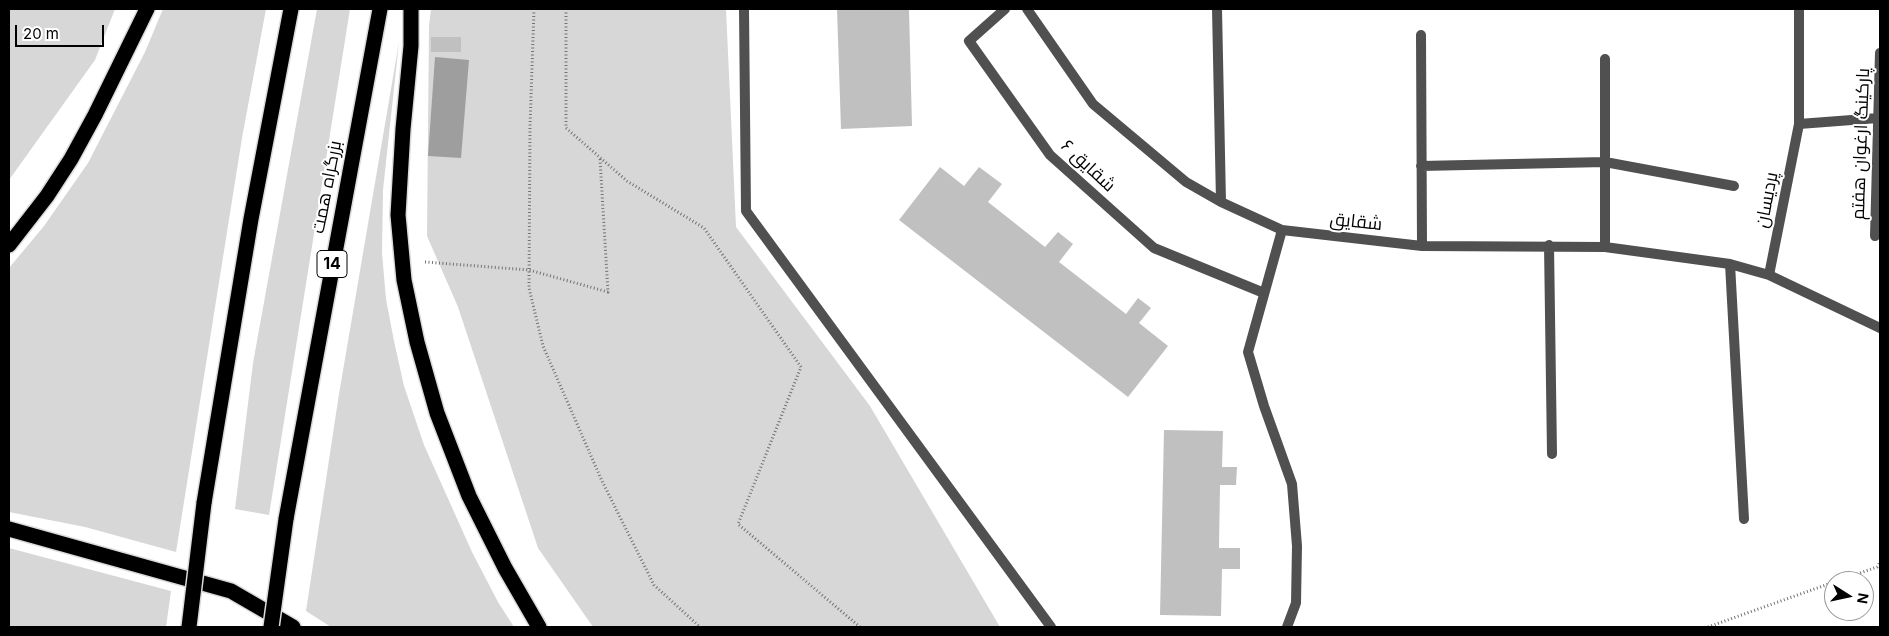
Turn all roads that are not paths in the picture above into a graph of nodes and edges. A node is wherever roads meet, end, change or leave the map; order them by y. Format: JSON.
{"nodes":[{"id":1,"x":147,"y":9,"type":"edge"},
{"id":2,"x":291,"y":9,"type":"edge"},
{"id":3,"x":380,"y":9,"type":"edge"},
{"id":4,"x":412,"y":9,"type":"edge"},
{"id":5,"x":744,"y":9,"type":"edge"},
{"id":6,"x":1005,"y":9,"type":"edge"},
{"id":7,"x":1027,"y":9,"type":"edge"},
{"id":8,"x":1217,"y":9,"type":"edge"},
{"id":9,"x":1799,"y":9,"type":"edge"},
{"id":10,"x":1422,"y":35,"type":"dead end"},
{"id":11,"x":1880,"y":53,"type":"edge"},
{"id":12,"x":1605,"y":59,"type":"dead end"},
{"id":13,"x":1878,"y":118,"type":"junction"},
{"id":14,"x":1799,"y":124,"type":"junction"},
{"id":15,"x":1605,"y":162,"type":"junction"},
{"id":16,"x":1421,"y":166,"type":"junction"},
{"id":17,"x":1734,"y":186,"type":"dead end"},
{"id":18,"x":1221,"y":202,"type":"junction"},
{"id":19,"x":1282,"y":230,"type":"junction"},
{"id":20,"x":1875,"y":236,"type":"dead end"},
{"id":21,"x":9,"y":245,"type":"edge"},
{"id":22,"x":1422,"y":246,"type":"junction"},
{"id":23,"x":1549,"y":246,"type":"junction"},
{"id":24,"x":1605,"y":247,"type":"junction"},
{"id":25,"x":1730,"y":264,"type":"junction"},
{"id":26,"x":1769,"y":274,"type":"junction"},
{"id":27,"x":1264,"y":293,"type":"junction"},
{"id":28,"x":1880,"y":328,"type":"edge"},
{"id":29,"x":1552,"y":454,"type":"dead end"},
{"id":30,"x":1744,"y":519,"type":"dead end"},
{"id":31,"x":9,"y":529,"type":"edge"},
{"id":32,"x":190,"y":627,"type":"edge"},
{"id":33,"x":271,"y":627,"type":"edge"},
{"id":34,"x":293,"y":627,"type":"edge"},
{"id":35,"x":539,"y":627,"type":"edge"},
{"id":36,"x":1051,"y":627,"type":"edge"},
{"id":37,"x":1287,"y":627,"type":"edge"}],
"edges":[{"from":1,"to":21,"type":"highway"},
{"from":2,"to":32,"type":"highway","bridge":true},
{"from":3,"to":33,"type":"highway","name":"بزرگراه همت","number":"14","bridge":true},
{"from":4,"to":35,"type":"highway"},
{"from":5,"to":36,"type":"street"},
{"from":6,"to":27,"type":"street","name":"شقایق ۶"},
{"from":7,"to":18,"type":"street","name":"شقایق"},
{"from":8,"to":18,"type":"street"},
{"from":9,"to":14,"type":"street","name":"پردیسان"},
{"from":10,"to":16,"type":"street"},
{"from":11,"to":13,"type":"street","name":"پارکینگ ارغوان هفتم"},
{"from":12,"to":15,"type":"street"},
{"from":13,"to":14,"type":"street"},
{"from":13,"to":20,"type":"street","name":"پارکینگ ارغوان هفتم"},
{"from":14,"to":26,"type":"street","name":"پردیسان"},
{"from":15,"to":16,"type":"street"},
{"from":15,"to":17,"type":"street"},
{"from":15,"to":24,"type":"street"},
{"from":16,"to":22,"type":"street"},
{"from":18,"to":19,"type":"street","name":"شقایق"},
{"from":19,"to":22,"type":"street","name":"شقایق"},
{"from":19,"to":27,"type":"street"},
{"from":22,"to":23,"type":"street","name":"شقایق"},
{"from":23,"to":24,"type":"street","name":"شقایق"},
{"from":23,"to":29,"type":"street"},
{"from":24,"to":25,"type":"street","name":"شقایق"},
{"from":25,"to":26,"type":"street","name":"شقایق"},
{"from":25,"to":30,"type":"street"},
{"from":26,"to":28,"type":"street"},
{"from":27,"to":37,"type":"street"},
{"from":31,"to":34,"type":"highway"}]}
